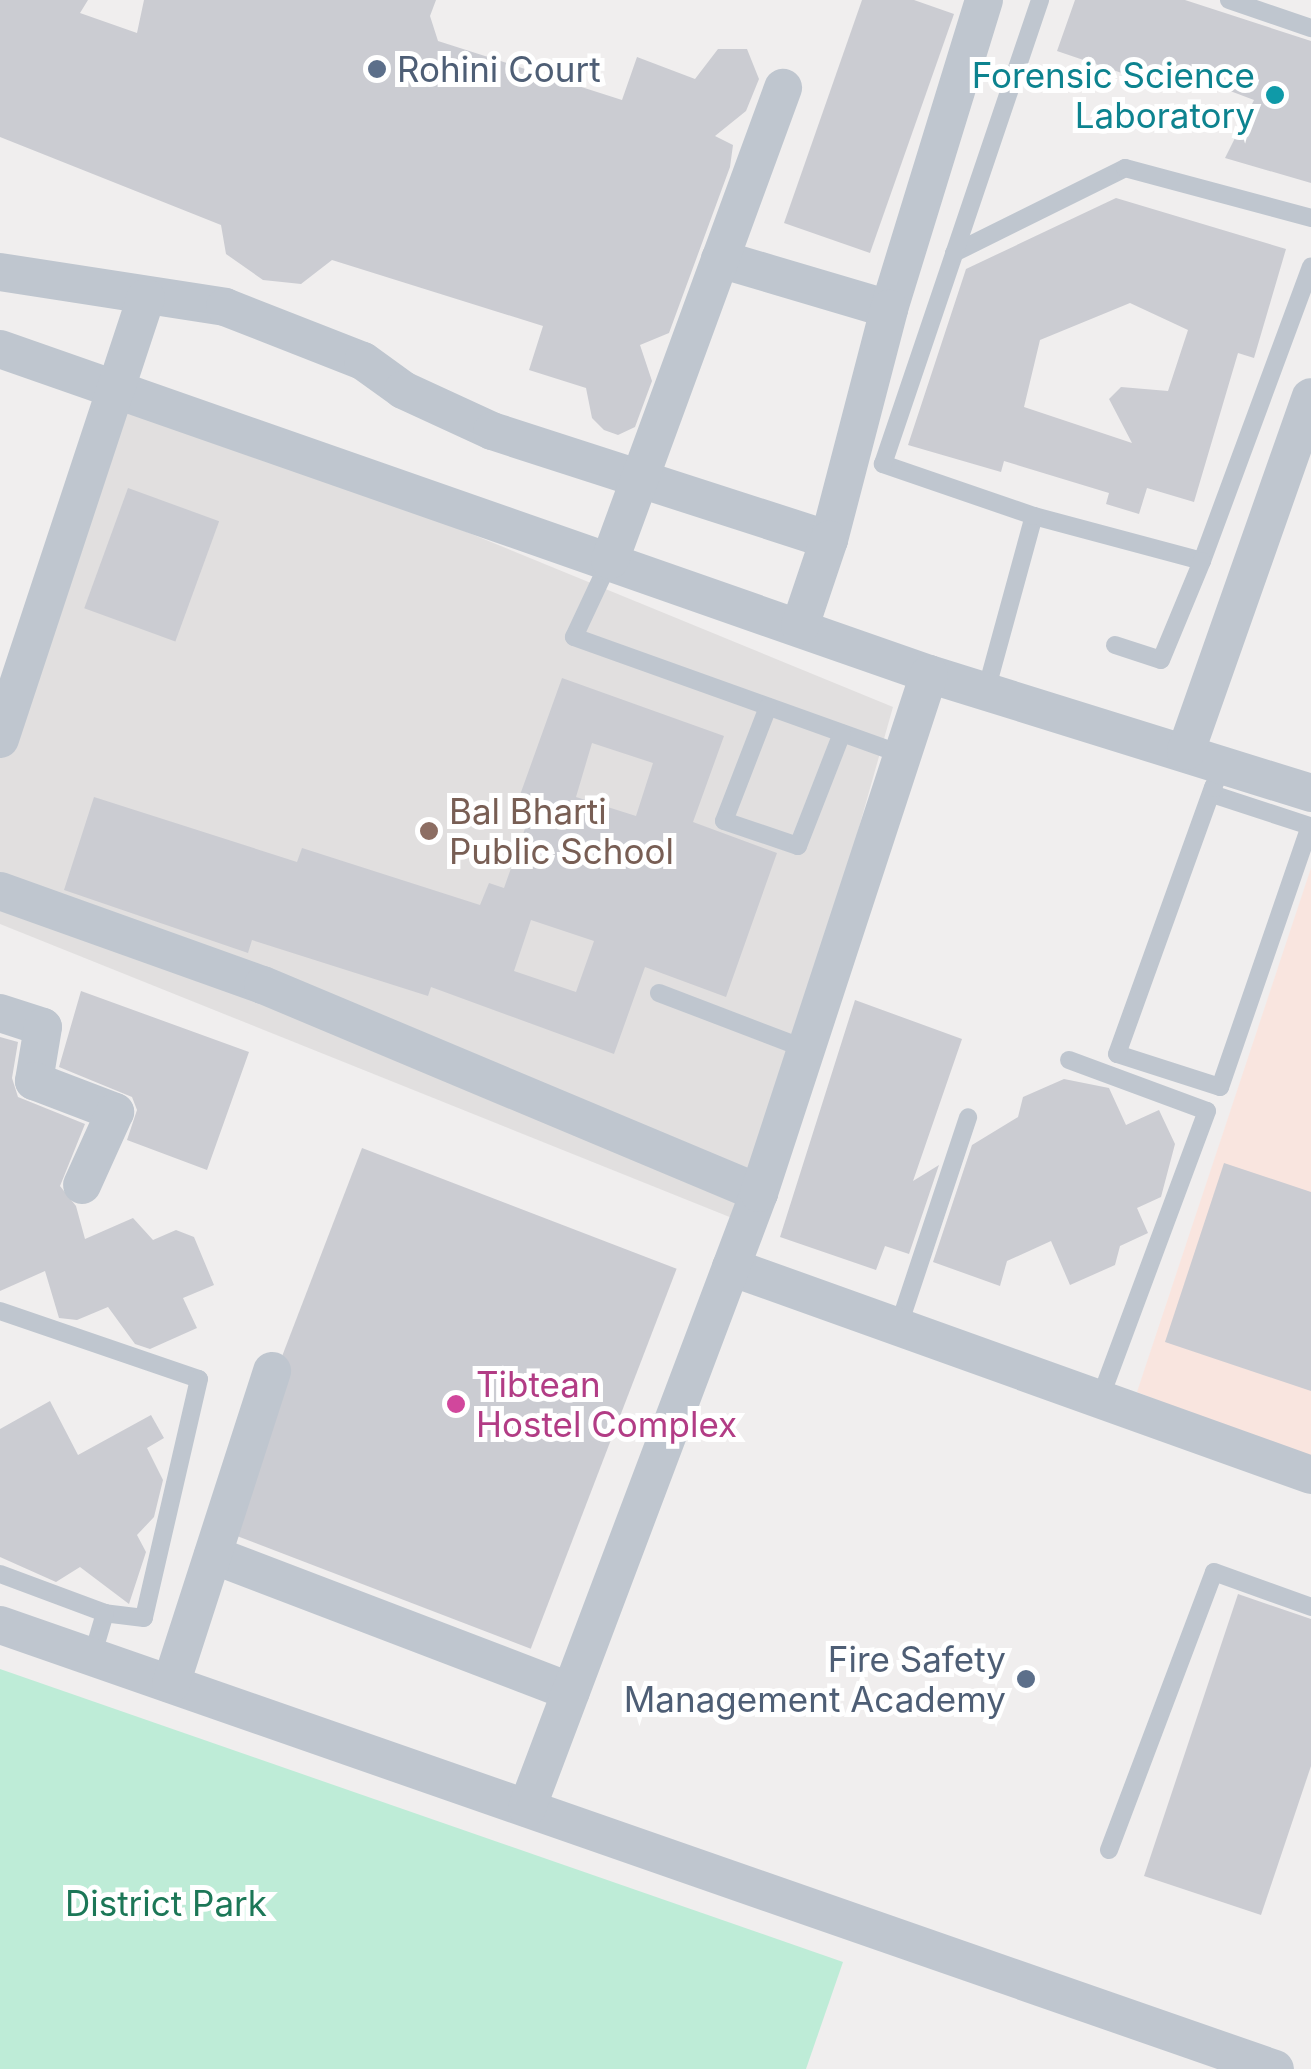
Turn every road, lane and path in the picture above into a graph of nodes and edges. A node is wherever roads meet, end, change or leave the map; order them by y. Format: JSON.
{"nodes":[{"id":1,"x":984,"y":0,"type":"edge"},
{"id":2,"x":1040,"y":0,"type":"edge"},
{"id":3,"x":1230,"y":0,"type":"edge"},
{"id":4,"x":1311,"y":28,"type":"edge"},
{"id":5,"x":783,"y":88,"type":"dead end"},
{"id":6,"x":1311,"y":218,"type":"edge"},
{"id":7,"x":954,"y":253,"type":"junction"},
{"id":8,"x":720,"y":259,"type":"junction"},
{"id":9,"x":1311,"y":266,"type":"edge"},
{"id":10,"x":0,"y":272,"type":"edge"},
{"id":11,"x":146,"y":298,"type":"junction"},
{"id":12,"x":889,"y":308,"type":"junction"},
{"id":13,"x":0,"y":349,"type":"edge"},
{"id":14,"x":118,"y":389,"type":"junction"},
{"id":15,"x":1309,"y":408,"type":"edge"},
{"id":16,"x":638,"y":483,"type":"junction"},
{"id":17,"x":1034,"y":516,"type":"junction"},
{"id":18,"x":829,"y":540,"type":"junction"},
{"id":19,"x":610,"y":560,"type":"junction"},
{"id":20,"x":1202,"y":560,"type":"junction"},
{"id":21,"x":800,"y":626,"type":"junction"},
{"id":22,"x":1115,"y":644,"type":"dead end"},
{"id":23,"x":930,"y":674,"type":"junction"},
{"id":24,"x":986,"y":691,"type":"junction"},
{"id":25,"x":768,"y":707,"type":"junction"},
{"id":26,"x":842,"y":733,"type":"junction"},
{"id":27,"x":0,"y":739,"type":"edge"},
{"id":28,"x":1186,"y":750,"type":"junction"},
{"id":29,"x":903,"y":755,"type":"junction"},
{"id":30,"x":1217,"y":778,"type":"junction"},
{"id":31,"x":1311,"y":793,"type":"edge"},
{"id":32,"x":0,"y":890,"type":"edge"},
{"id":33,"x":660,"y":993,"type":"dead end"},
{"id":34,"x":0,"y":1013,"type":"edge"},
{"id":35,"x":806,"y":1049,"type":"junction"},
{"id":36,"x":1069,"y":1060,"type":"dead end"},
{"id":37,"x":968,"y":1117,"type":"dead end"},
{"id":38,"x":82,"y":1186,"type":"dead end"},
{"id":39,"x":759,"y":1193,"type":"junction"},
{"id":40,"x":731,"y":1266,"type":"junction"},
{"id":41,"x":0,"y":1311,"type":"edge"},
{"id":42,"x":899,"y":1325,"type":"junction"},
{"id":43,"x":272,"y":1371,"type":"dead end"},
{"id":44,"x":1101,"y":1396,"type":"junction"},
{"id":45,"x":1311,"y":1475,"type":"edge"},
{"id":46,"x":213,"y":1554,"type":"junction"},
{"id":47,"x":0,"y":1574,"type":"edge"},
{"id":48,"x":1311,"y":1607,"type":"edge"},
{"id":49,"x":105,"y":1613,"type":"junction"},
{"id":50,"x":0,"y":1624,"type":"edge"},
{"id":51,"x":92,"y":1657,"type":"junction"},
{"id":52,"x":171,"y":1684,"type":"junction"},
{"id":53,"x":571,"y":1692,"type":"junction"},
{"id":54,"x":1157,"y":1730,"type":"junction"},
{"id":55,"x":1176,"y":1736,"type":"dead end"},
{"id":56,"x":527,"y":1808,"type":"junction"},
{"id":57,"x":1109,"y":1850,"type":"dead end"},
{"id":58,"x":1276,"y":2069,"type":"edge"}],
"edges":[{"from":1,"to":12,"type":"street"},
{"from":2,"to":7,"type":"lane"},
{"from":3,"to":4,"type":"lane"},
{"from":5,"to":8,"type":"street"},
{"from":6,"to":7,"type":"lane"},
{"from":7,"to":17,"type":"lane"},
{"from":8,"to":12,"type":"street"},
{"from":8,"to":16,"type":"street"},
{"from":9,"to":20,"type":"lane"},
{"from":10,"to":11,"type":"street"},
{"from":11,"to":14,"type":"street"},
{"from":11,"to":16,"type":"street"},
{"from":12,"to":18,"type":"street"},
{"from":13,"to":14,"type":"street"},
{"from":14,"to":19,"type":"street"},
{"from":14,"to":27,"type":"street"},
{"from":15,"to":28,"type":"street"},
{"from":16,"to":18,"type":"street"},
{"from":16,"to":19,"type":"street"},
{"from":17,"to":20,"type":"lane"},
{"from":17,"to":24,"type":"lane"},
{"from":18,"to":21,"type":"street"},
{"from":19,"to":21,"type":"street"},
{"from":19,"to":25,"type":"lane"},
{"from":20,"to":22,"type":"lane"},
{"from":21,"to":23,"type":"street"},
{"from":23,"to":24,"type":"street"},
{"from":23,"to":29,"type":"street"},
{"from":24,"to":28,"type":"street"},
{"from":25,"to":26,"type":"lane"},
{"from":25,"to":26,"type":"lane"},
{"from":26,"to":29,"type":"lane"},
{"from":28,"to":30,"type":"street"},
{"from":29,"to":35,"type":"street"},
{"from":30,"to":30,"type":"lane"},
{"from":30,"to":31,"type":"street"},
{"from":32,"to":39,"type":"street"},
{"from":33,"to":35,"type":"lane"},
{"from":34,"to":38,"type":"street"},
{"from":35,"to":39,"type":"street"},
{"from":36,"to":44,"type":"lane"},
{"from":37,"to":42,"type":"lane"},
{"from":39,"to":40,"type":"street"},
{"from":40,"to":42,"type":"street"},
{"from":40,"to":53,"type":"street"},
{"from":41,"to":49,"type":"lane"},
{"from":42,"to":44,"type":"street"},
{"from":43,"to":46,"type":"street"},
{"from":44,"to":45,"type":"street"},
{"from":46,"to":52,"type":"street"},
{"from":46,"to":53,"type":"street"},
{"from":47,"to":49,"type":"lane"},
{"from":48,"to":54,"type":"lane"},
{"from":49,"to":51,"type":"lane"},
{"from":50,"to":51,"type":"street"},
{"from":51,"to":52,"type":"street"},
{"from":52,"to":56,"type":"street"},
{"from":53,"to":56,"type":"street"},
{"from":54,"to":55,"type":"lane"},
{"from":54,"to":57,"type":"lane"},
{"from":56,"to":58,"type":"street"}]}
